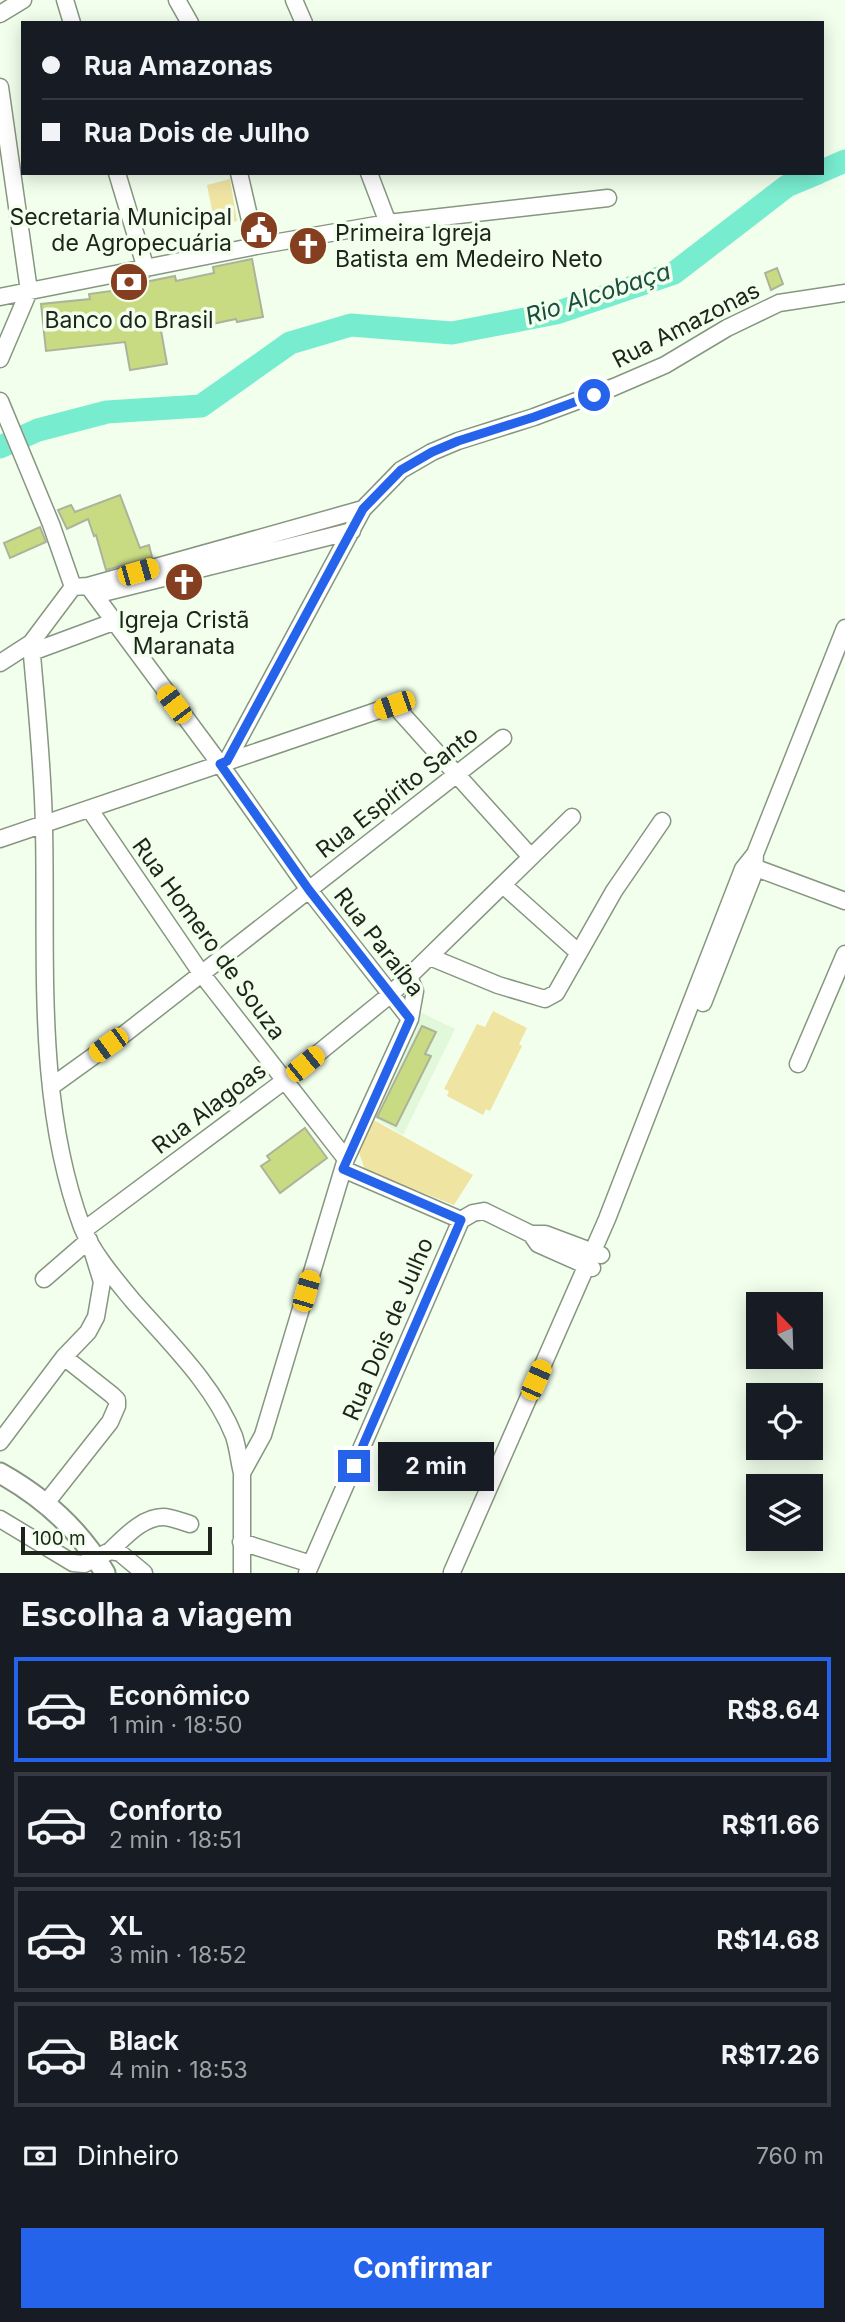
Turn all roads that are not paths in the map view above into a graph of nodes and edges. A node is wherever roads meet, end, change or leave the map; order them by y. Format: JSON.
{"nodes":[{"id":1,"x":23,"y":0,"type":"edge"},
{"id":2,"x":65,"y":0,"type":"edge"},
{"id":3,"x":177,"y":0,"type":"edge"},
{"id":4,"x":294,"y":0,"type":"edge"},
{"id":5,"x":0,"y":14,"type":"edge"},
{"id":6,"x":71,"y":21,"type":"edge"},
{"id":7,"x":189,"y":21,"type":"edge"},
{"id":8,"x":303,"y":21,"type":"edge"},
{"id":9,"x":0,"y":87,"type":"edge"},
{"id":10,"x":118,"y":175,"type":"edge"},
{"id":11,"x":239,"y":175,"type":"edge"},
{"id":12,"x":370,"y":175,"type":"edge"},
{"id":13,"x":608,"y":198,"type":"dead end"},
{"id":14,"x":388,"y":223,"type":"junction"},
{"id":15,"x":256,"y":246,"type":"junction"},
{"id":16,"x":146,"y":269,"type":"junction"},
{"id":17,"x":29,"y":292,"type":"junction"},
{"id":18,"x":845,"y":293,"type":"edge"},
{"id":19,"x":0,"y":297,"type":"edge"},
{"id":20,"x":0,"y":359,"type":"edge"},
{"id":21,"x":0,"y":401,"type":"edge"},
{"id":22,"x":363,"y":509,"type":"junction"},
{"id":23,"x":352,"y":531,"type":"junction"},
{"id":24,"x":85,"y":589,"type":"junction"},
{"id":25,"x":114,"y":622,"type":"junction"},
{"id":26,"x":845,"y":628,"type":"edge"},
{"id":27,"x":31,"y":647,"type":"junction"},
{"id":28,"x":0,"y":663,"type":"edge"},
{"id":29,"x":829,"y":671,"type":"junction"},
{"id":30,"x":845,"y":677,"type":"edge"},
{"id":31,"x":503,"y":738,"type":"dead end"},
{"id":32,"x":224,"y":763,"type":"junction"},
{"id":33,"x":457,"y":775,"type":"junction"},
{"id":34,"x":90,"y":810,"type":"junction"},
{"id":35,"x":572,"y":817,"type":"dead end"},
{"id":36,"x":662,"y":821,"type":"dead end"},
{"id":37,"x":44,"y":825,"type":"junction"},
{"id":38,"x":0,"y":839,"type":"edge"},
{"id":39,"x":531,"y":857,"type":"junction"},
{"id":40,"x":752,"y":862,"type":"junction"},
{"id":41,"x":503,"y":885,"type":"junction"},
{"id":42,"x":309,"y":890,"type":"junction"},
{"id":43,"x":845,"y":901,"type":"edge"},
{"id":44,"x":579,"y":953,"type":"junction"},
{"id":45,"x":845,"y":954,"type":"edge"},
{"id":46,"x":430,"y":957,"type":"junction"},
{"id":47,"x":201,"y":973,"type":"junction"},
{"id":48,"x":409,"y":977,"type":"junction"},
{"id":49,"x":391,"y":994,"type":"junction"},
{"id":50,"x":410,"y":1019,"type":"junction"},
{"id":51,"x":798,"y":1065,"type":"dead end"},
{"id":52,"x":284,"y":1081,"type":"junction"},
{"id":53,"x":52,"y":1086,"type":"junction"},
{"id":54,"x":344,"y":1164,"type":"junction"},
{"id":55,"x":461,"y":1220,"type":"junction"},
{"id":56,"x":86,"y":1235,"type":"junction"},
{"id":57,"x":593,"y":1260,"type":"junction"},
{"id":58,"x":44,"y":1279,"type":"dead end"},
{"id":59,"x":64,"y":1357,"type":"junction"},
{"id":60,"x":0,"y":1442,"type":"edge"},
{"id":61,"x":0,"y":1473,"type":"edge"},
{"id":62,"x":242,"y":1473,"type":"junction"},
{"id":63,"x":46,"y":1503,"type":"junction"},
{"id":64,"x":0,"y":1519,"type":"edge"},
{"id":65,"x":190,"y":1524,"type":"dead end"},
{"id":66,"x":241,"y":1542,"type":"junction"},
{"id":67,"x":94,"y":1564,"type":"edge"},
{"id":68,"x":309,"y":1569,"type":"edge"},
{"id":69,"x":452,"y":1572,"type":"edge"},
{"id":70,"x":144,"y":1573,"type":"edge"},
{"id":71,"x":242,"y":1573,"type":"edge"}],
"edges":[{"from":1,"to":5,"type":"street"},
{"from":2,"to":6,"type":"street"},
{"from":3,"to":7,"type":"street"},
{"from":4,"to":8,"type":"street"},
{"from":9,"to":17,"type":"street"},
{"from":10,"to":16,"type":"street"},
{"from":11,"to":15,"type":"street"},
{"from":12,"to":14,"type":"street"},
{"from":13,"to":14,"type":"street"},
{"from":14,"to":15,"type":"street"},
{"from":15,"to":16,"type":"street"},
{"from":16,"to":17,"type":"street"},
{"from":17,"to":19,"type":"street"},
{"from":17,"to":20,"type":"street"},
{"from":18,"to":22,"type":"street","name":"Rua Amazonas"},
{"from":21,"to":24,"type":"street","name":"Rua Paraíba"},
{"from":22,"to":23,"type":"street","name":"Rua Amazonas"},
{"from":22,"to":24,"type":"street"},
{"from":23,"to":24,"type":"street"},
{"from":23,"to":32,"type":"street","name":"Rua Amazonas"},
{"from":24,"to":25,"type":"street","name":"Rua Paraíba"},
{"from":24,"to":27,"type":"street"},
{"from":25,"to":27,"type":"street"},
{"from":25,"to":32,"type":"street","name":"Rua Paraíba"},
{"from":26,"to":29,"type":"street"},
{"from":27,"to":28,"type":"street"},
{"from":27,"to":37,"type":"street"},
{"from":29,"to":30,"type":"street"},
{"from":29,"to":40,"type":"street"},
{"from":31,"to":33,"type":"street","name":"Rua Espírito Santo"},
{"from":32,"to":33,"type":"street"},
{"from":32,"to":34,"type":"street"},
{"from":32,"to":42,"type":"street","name":"Rua Paraíba"},
{"from":33,"to":39,"type":"street"},
{"from":33,"to":42,"type":"street","name":"Rua Espírito Santo"},
{"from":34,"to":37,"type":"street"},
{"from":34,"to":47,"type":"street","name":"Rua Homero de Souza"},
{"from":35,"to":39,"type":"street","name":"Rua Alagoas"},
{"from":36,"to":44,"type":"street"},
{"from":37,"to":38,"type":"street"},
{"from":37,"to":53,"type":"street"},
{"from":39,"to":41,"type":"street","name":"Rua Alagoas"},
{"from":40,"to":43,"type":"street"},
{"from":40,"to":57,"type":"street"},
{"from":41,"to":44,"type":"street"},
{"from":41,"to":46,"type":"street","name":"Rua Alagoas"},
{"from":42,"to":47,"type":"street","name":"Rua Espírito Santo"},
{"from":42,"to":49,"type":"street","name":"Rua Paraíba"},
{"from":44,"to":46,"type":"street"},
{"from":45,"to":51,"type":"street"},
{"from":46,"to":48,"type":"street","name":"Rua Alagoas"},
{"from":47,"to":52,"type":"street","name":"Rua Homero de Souza"},
{"from":47,"to":53,"type":"street","name":"Rua Espírito Santo"},
{"from":48,"to":49,"type":"street","name":"Rua Alagoas"},
{"from":48,"to":50,"type":"street"},
{"from":49,"to":50,"type":"street","name":"Rua Paraíba"},
{"from":49,"to":52,"type":"street","name":"Rua Alagoas"},
{"from":50,"to":54,"type":"street"},
{"from":52,"to":54,"type":"street","name":"Rua Homero de Souza"},
{"from":52,"to":56,"type":"street","name":"Rua Alagoas"},
{"from":53,"to":56,"type":"street"},
{"from":54,"to":55,"type":"street","name":"Rua Homero de Souza"},
{"from":54,"to":62,"type":"street"},
{"from":55,"to":57,"type":"street"},
{"from":55,"to":68,"type":"street","name":"Rua Dois de Julho"},
{"from":56,"to":58,"type":"street","name":"Rua Alagoas"},
{"from":56,"to":59,"type":"street"},
{"from":56,"to":62,"type":"street"},
{"from":57,"to":69,"type":"street"},
{"from":59,"to":60,"type":"street"},
{"from":59,"to":63,"type":"street"},
{"from":61,"to":63,"type":"main road"},
{"from":62,"to":66,"type":"street"},
{"from":63,"to":67,"type":"main road"},
{"from":64,"to":67,"type":"street"},
{"from":65,"to":67,"type":"street"},
{"from":66,"to":68,"type":"street"},
{"from":66,"to":71,"type":"street"},
{"from":67,"to":70,"type":"street"}]}
